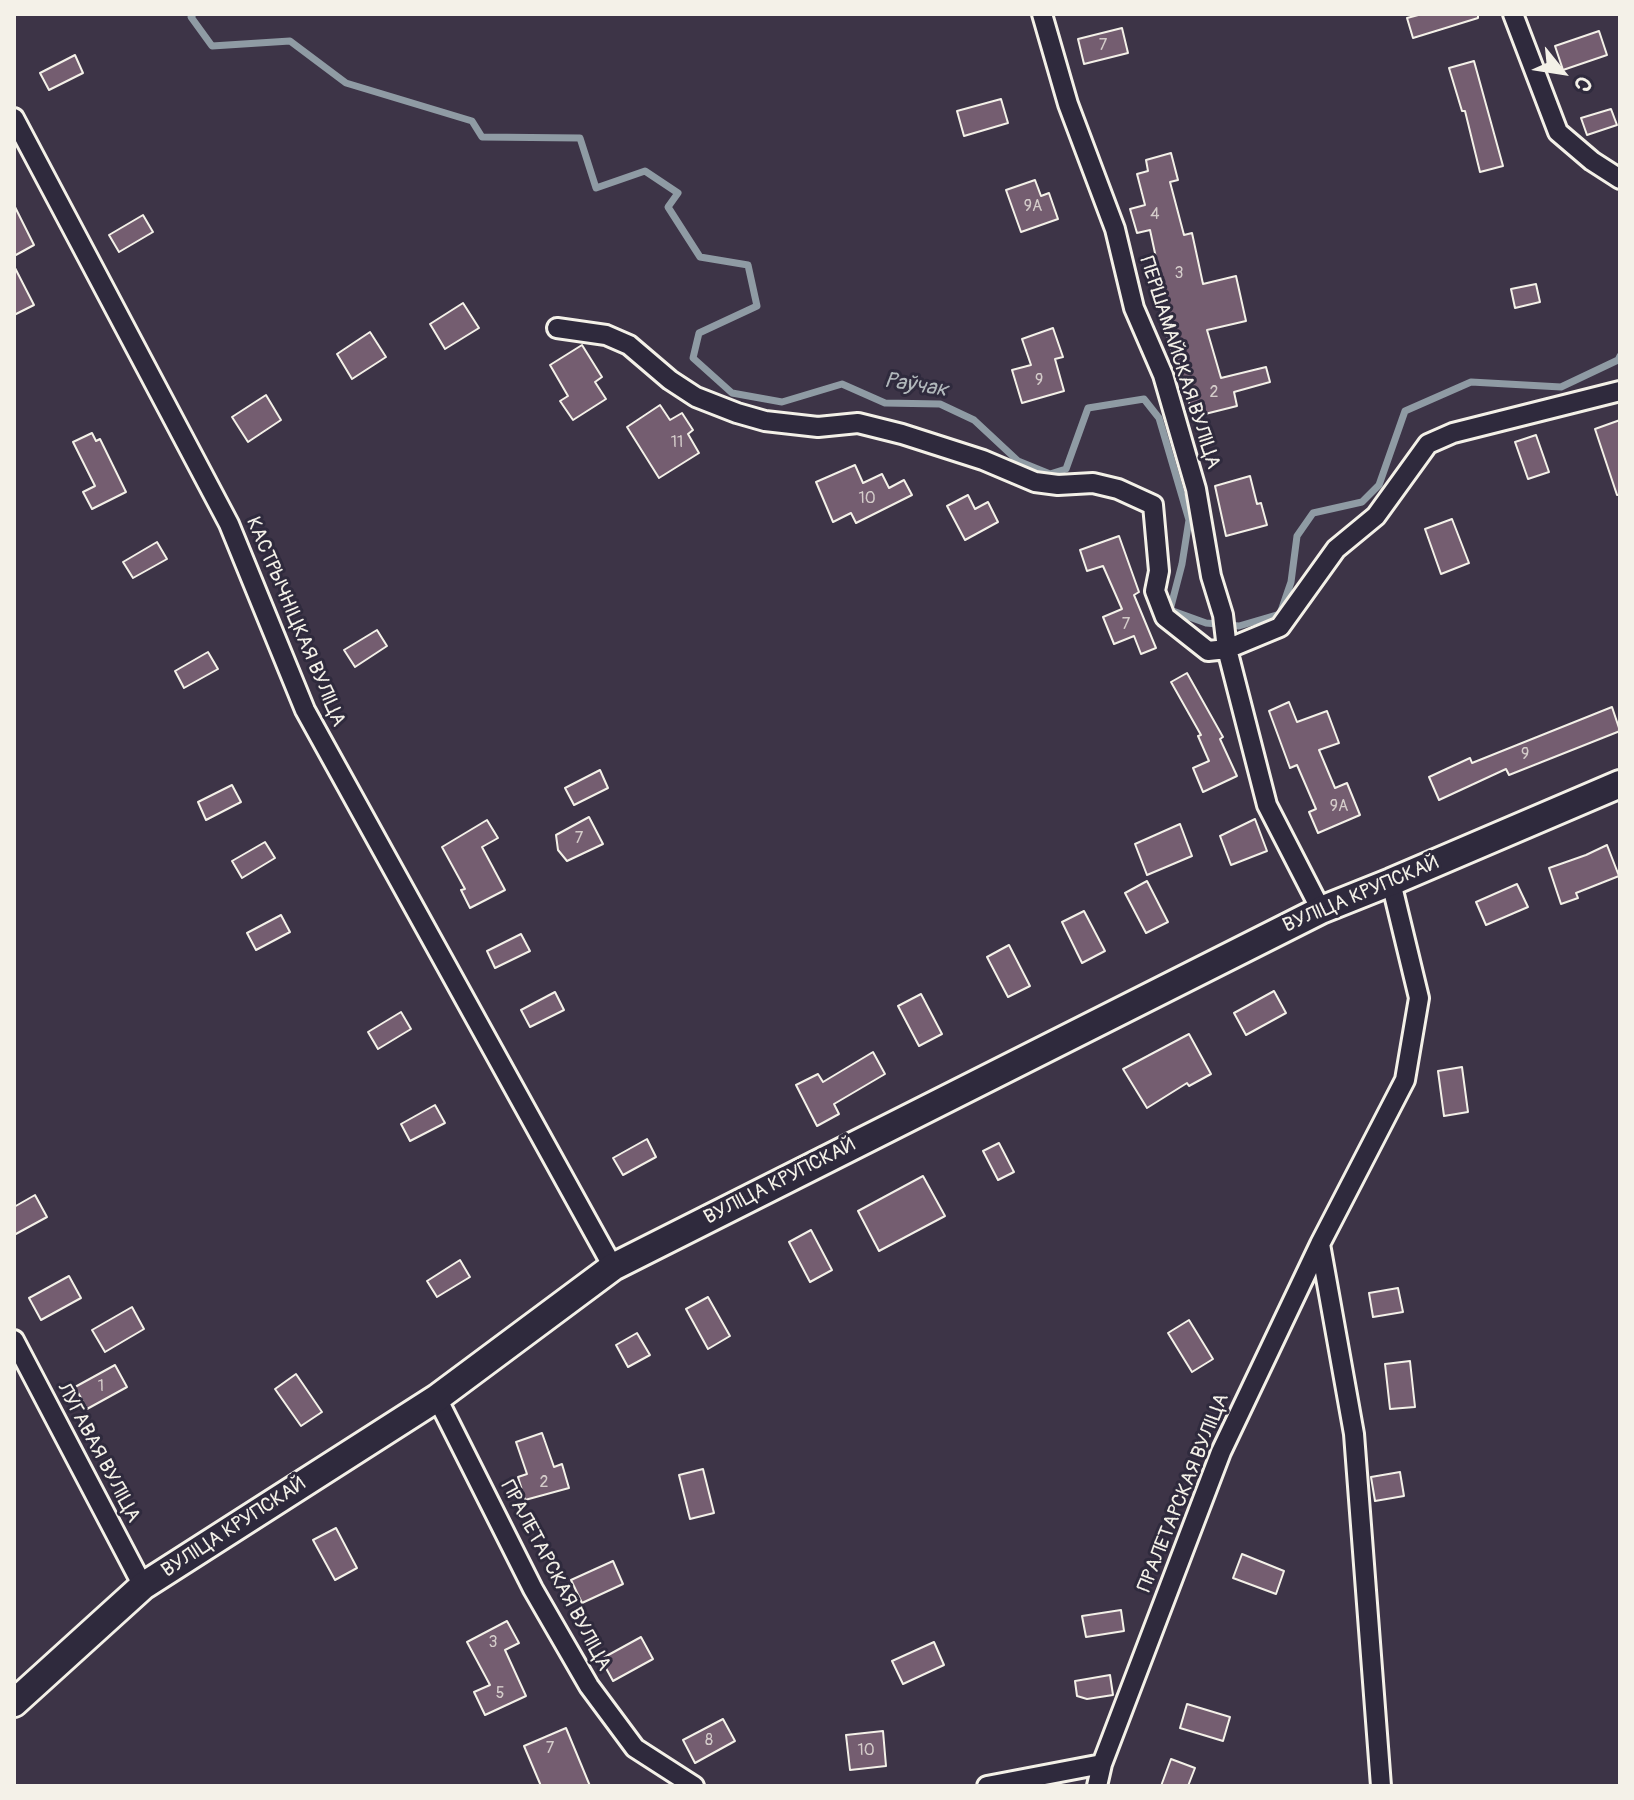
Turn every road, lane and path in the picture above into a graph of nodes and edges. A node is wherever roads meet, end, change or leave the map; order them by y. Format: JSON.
{"nodes":[{"id":1,"x":1042,"y":14,"type":"edge"},
{"id":2,"x":1513,"y":14,"type":"edge"},
{"id":3,"x":14,"y":118,"type":"edge"},
{"id":4,"x":1620,"y":179,"type":"edge"},
{"id":5,"x":557,"y":328,"type":"dead end"},
{"id":6,"x":1620,"y":391,"type":"edge"},
{"id":7,"x":1226,"y":642,"type":"junction"},
{"id":8,"x":1620,"y":784,"type":"edge"},
{"id":9,"x":1391,"y":882,"type":"junction"},
{"id":10,"x":1321,"y":910,"type":"junction"},
{"id":11,"x":1320,"y":1244,"type":"junction"},
{"id":12,"x":613,"y":1267,"type":"junction"},
{"id":13,"x":14,"y":1340,"type":"edge"},
{"id":14,"x":437,"y":1398,"type":"junction"},
{"id":15,"x":143,"y":1586,"type":"junction"},
{"id":16,"x":14,"y":1703,"type":"edge"},
{"id":17,"x":1102,"y":1764,"type":"junction"},
{"id":18,"x":694,"y":1786,"type":"edge"},
{"id":19,"x":987,"y":1786,"type":"edge"},
{"id":20,"x":1097,"y":1786,"type":"edge"},
{"id":21,"x":1381,"y":1786,"type":"edge"}],
"edges":[{"from":1,"to":7,"type":"street","name":"ПЕРШАМАЙСКАЯ ВУЛІЦА"},
{"from":2,"to":4,"type":"street"},
{"from":3,"to":12,"type":"street","name":"КАСТРЫЧНІЦКАЯ ВУЛІЦА"},
{"from":5,"to":7,"type":"street"},
{"from":6,"to":7,"type":"street"},
{"from":7,"to":10,"type":"street","name":"ПЕРШАМАЙСКАЯ ВУЛІЦА"},
{"from":8,"to":9,"type":"street","name":"ВУЛІЦА КРУПСКАЙ"},
{"from":9,"to":10,"type":"street","name":"ВУЛІЦА КРУПСКАЙ"},
{"from":9,"to":11,"type":"street","name":"ПРАЛЕТАРСКАЯ ВУЛІЦА"},
{"from":10,"to":12,"type":"street","name":"ВУЛІЦА КРУПСКАЙ"},
{"from":11,"to":17,"type":"street","name":"ПРАЛЕТАРСКАЯ ВУЛІЦА"},
{"from":11,"to":21,"type":"street"},
{"from":12,"to":14,"type":"street","name":"ВУЛІЦА КРУПСКАЙ"},
{"from":13,"to":15,"type":"street","name":"ЛУГАВАЯ ВУЛІЦА"},
{"from":14,"to":15,"type":"street","name":"ВУЛІЦА КРУПСКАЙ"},
{"from":14,"to":18,"type":"street","name":"ПРАЛЕТАРСКАЯ ВУЛІЦА"},
{"from":15,"to":16,"type":"street","name":"ВУЛІЦА КРУПСКАЙ"},
{"from":17,"to":19,"type":"street"},
{"from":17,"to":20,"type":"street","name":"ПРАЛЕТАРСКАЯ ВУЛІЦА"}]}
